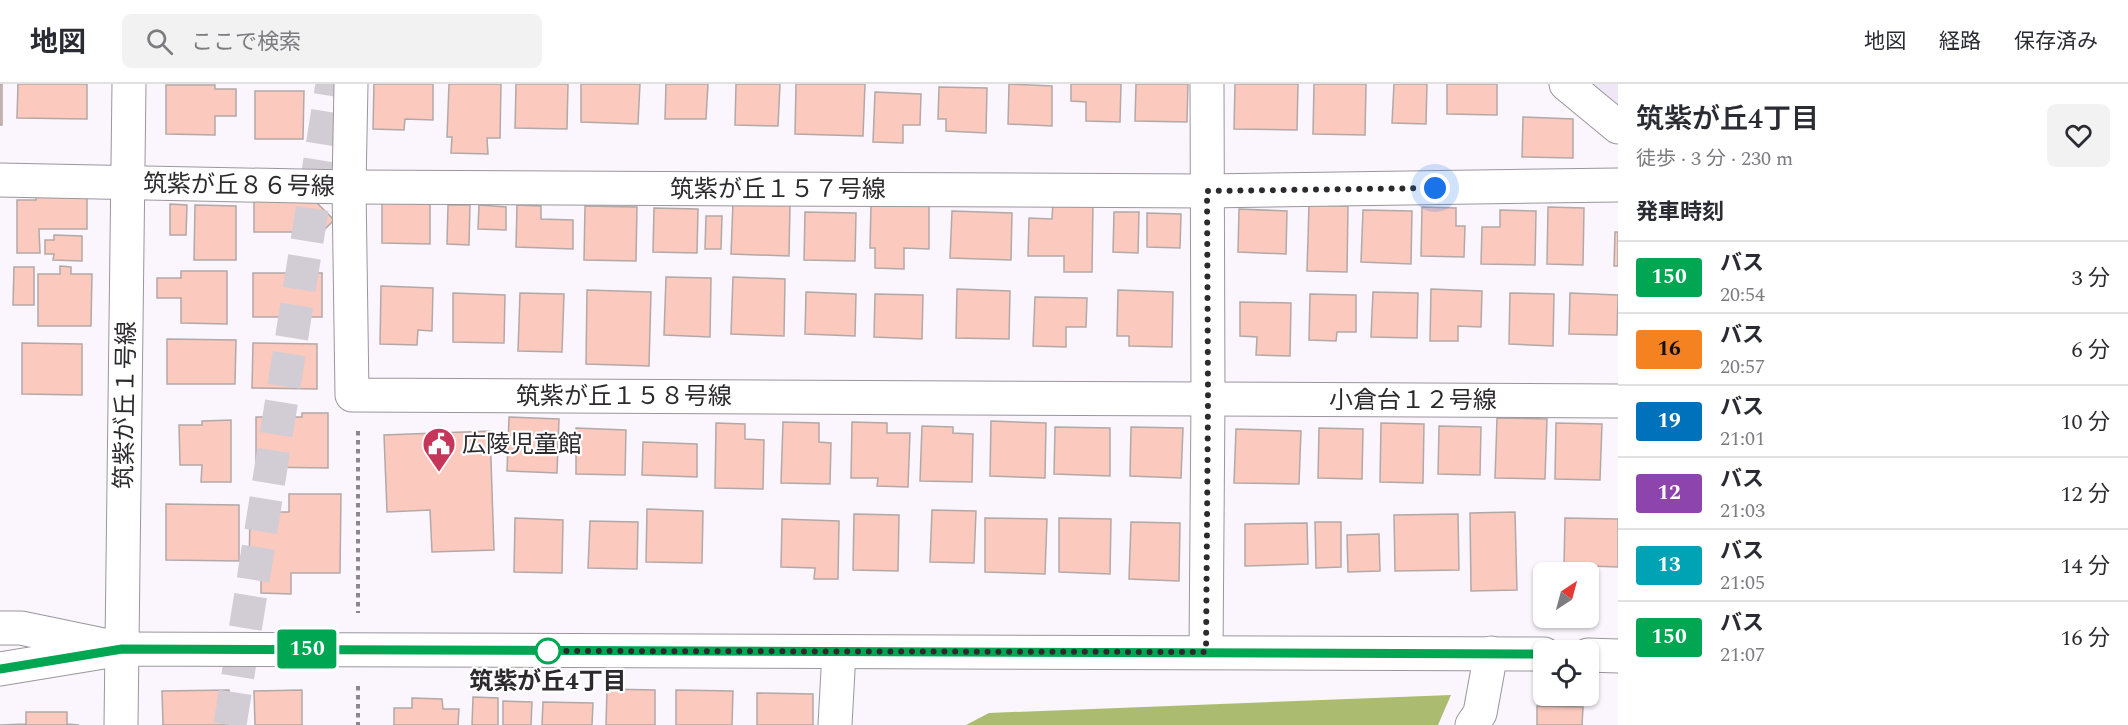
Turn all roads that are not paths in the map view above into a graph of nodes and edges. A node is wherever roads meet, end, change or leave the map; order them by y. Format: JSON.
{"nodes":[{"id":1,"x":129,"y":84,"type":"edge"},
{"id":2,"x":351,"y":84,"type":"edge"},
{"id":3,"x":1207,"y":84,"type":"edge"},
{"id":4,"x":1566,"y":84,"type":"edge"},
{"id":5,"x":1618,"y":127,"type":"edge"},
{"id":6,"x":0,"y":180,"type":"edge"},
{"id":7,"x":128,"y":184,"type":"junction"},
{"id":8,"x":1618,"y":185,"type":"edge"},
{"id":9,"x":349,"y":187,"type":"junction"},
{"id":10,"x":1207,"y":191,"type":"junction"},
{"id":11,"x":1208,"y":399,"type":"junction"},
{"id":12,"x":1618,"y":401,"type":"edge"},
{"id":13,"x":0,"y":628,"type":"edge"},
{"id":14,"x":122,"y":649,"type":"junction"},
{"id":15,"x":839,"y":652,"type":"junction"},
{"id":16,"x":1206,"y":652,"type":"junction"},
{"id":17,"x":1491,"y":653,"type":"junction"},
{"id":18,"x":1533,"y":654,"type":"edge"},
{"id":19,"x":1599,"y":655,"type":"edge"},
{"id":20,"x":1618,"y":656,"type":"edge"},
{"id":21,"x":0,"y":669,"type":"edge"},
{"id":22,"x":121,"y":725,"type":"edge"},
{"id":23,"x":835,"y":725,"type":"edge"},
{"id":24,"x":1472,"y":725,"type":"edge"}],
"edges":[{"from":1,"to":7,"type":"street","name":"筑紫が丘１号線"},
{"from":2,"to":9,"type":"street"},
{"from":3,"to":10,"type":"street"},
{"from":4,"to":5,"type":"street"},
{"from":6,"to":7,"type":"street","name":"筑紫が丘８６号線"},
{"from":7,"to":9,"type":"street","name":"筑紫が丘８６号線"},
{"from":7,"to":14,"type":"street","name":"筑紫が丘１号線"},
{"from":8,"to":10,"type":"street","name":"筑紫が丘１５７号線"},
{"from":9,"to":10,"type":"street","name":"筑紫が丘１５７号線"},
{"from":9,"to":11,"type":"street","name":"筑紫が丘１５８号線"},
{"from":10,"to":11,"type":"street"},
{"from":11,"to":12,"type":"street","name":"小倉台１２号線"},
{"from":11,"to":16,"type":"street"},
{"from":13,"to":14,"type":"street"},
{"from":14,"to":15,"type":"street"},
{"from":14,"to":21,"type":"street"},
{"from":14,"to":22,"type":"street","name":"筑紫が丘１号線"},
{"from":15,"to":16,"type":"street"},
{"from":15,"to":23,"type":"street"},
{"from":16,"to":17,"type":"street"},
{"from":17,"to":18,"type":"street"},
{"from":17,"to":24,"type":"street"},
{"from":19,"to":20,"type":"street"}]}
